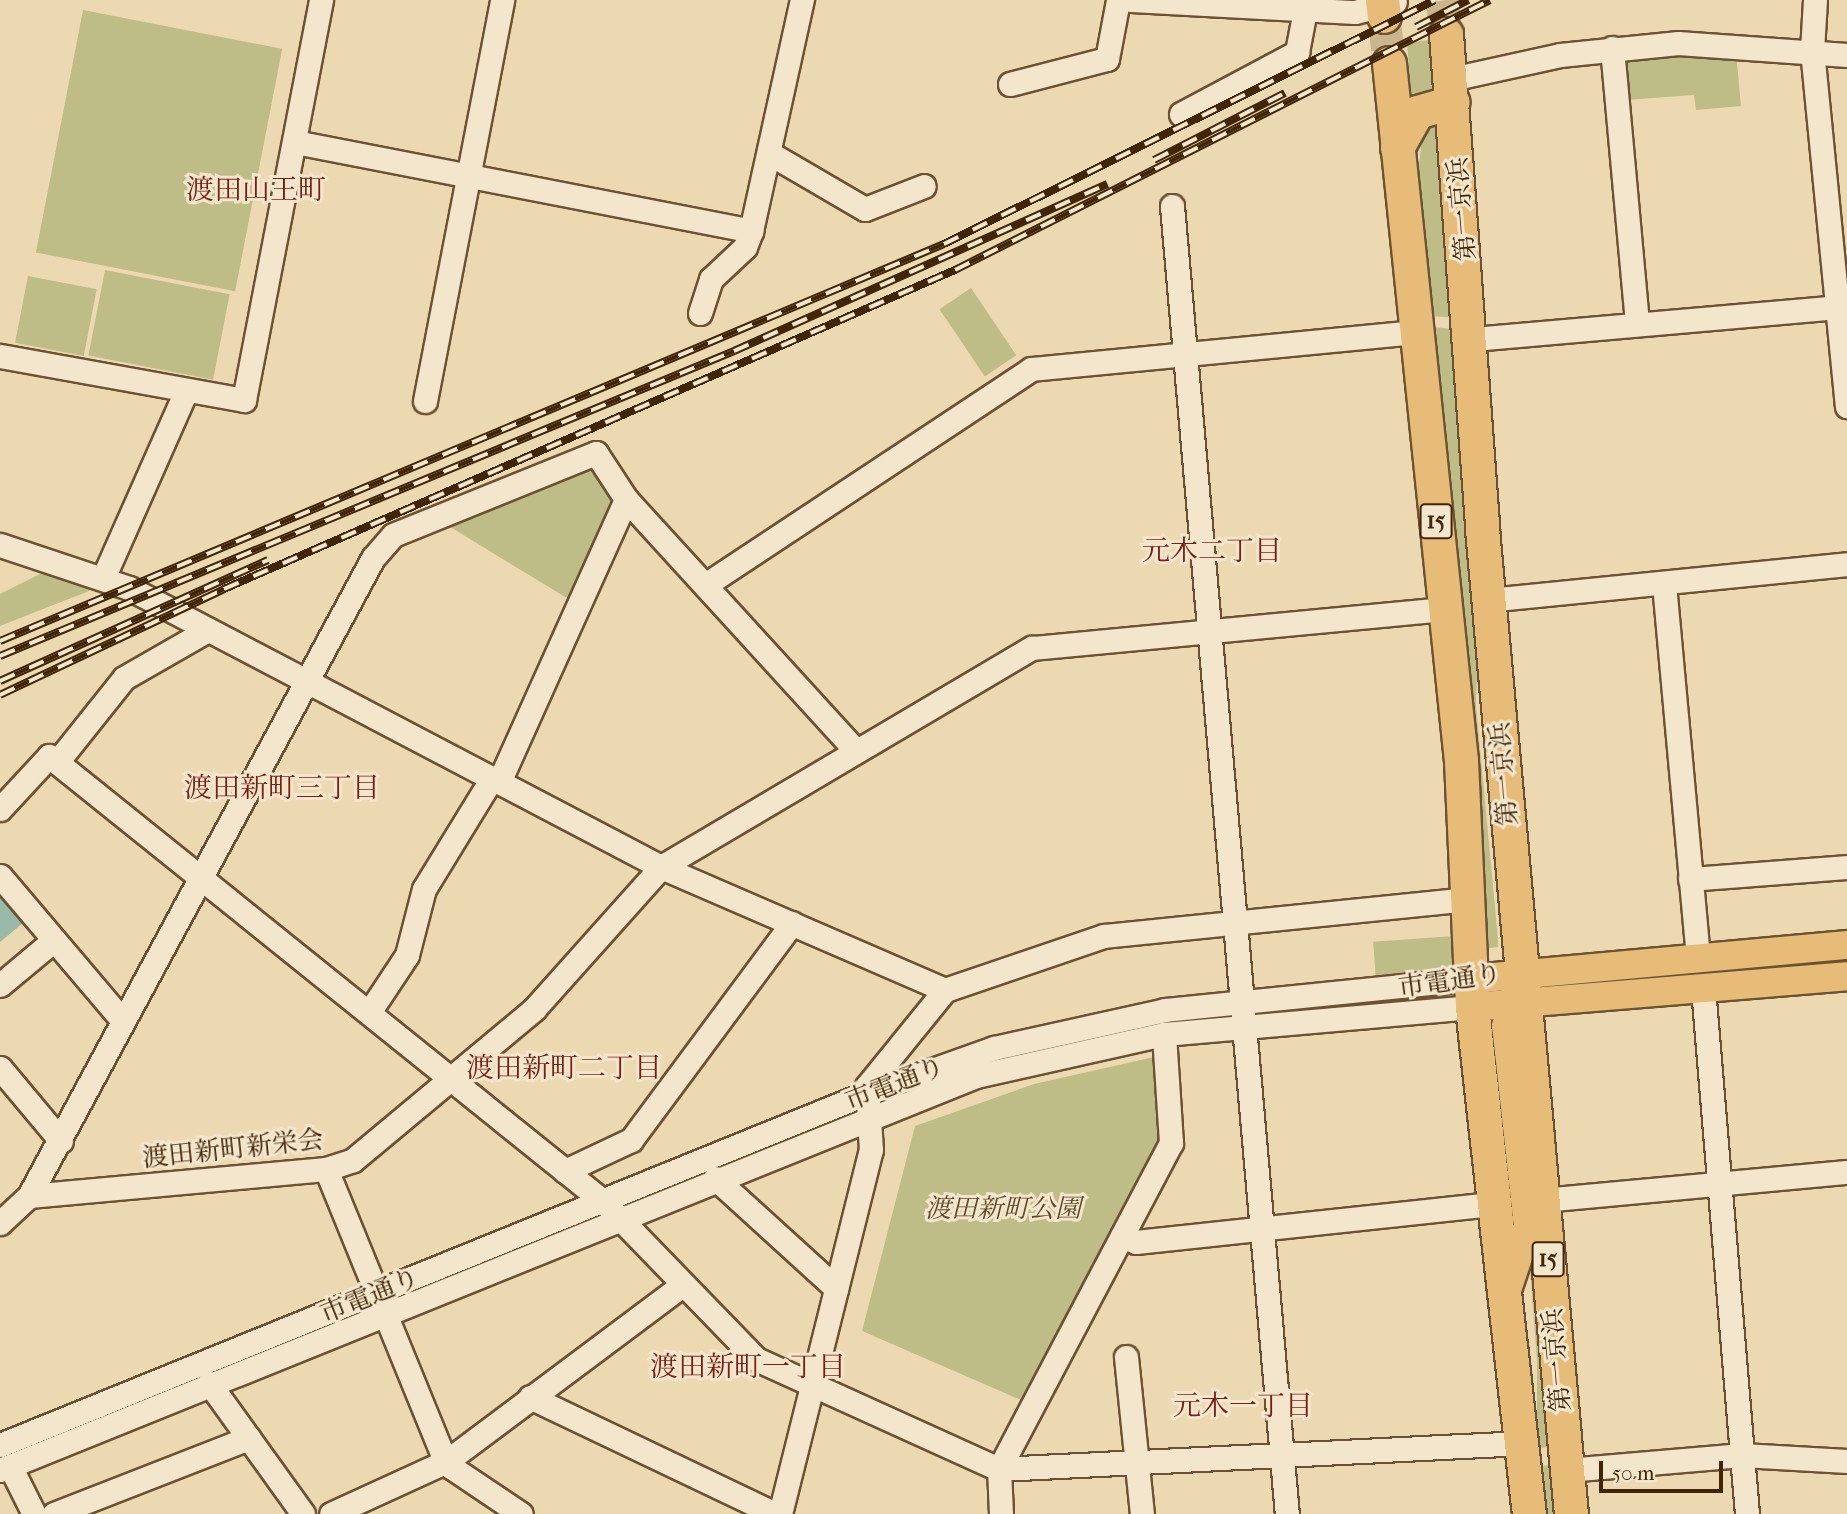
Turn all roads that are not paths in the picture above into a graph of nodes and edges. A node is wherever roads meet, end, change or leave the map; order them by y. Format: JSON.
{"nodes":[{"id":1,"x":502,"y":0,"type":"edge"},
{"id":2,"x":802,"y":0,"type":"edge"},
{"id":3,"x":1118,"y":0,"type":"edge"},
{"id":4,"x":1131,"y":0,"type":"edge"},
{"id":5,"x":1815,"y":0,"type":"edge"},
{"id":6,"x":317,"y":1,"type":"edge"},
{"id":7,"x":1203,"y":2,"type":"edge"},
{"id":8,"x":1387,"y":6,"type":"edge"},
{"id":9,"x":1305,"y":10,"type":"junction"},
{"id":10,"x":1446,"y":34,"type":"tunnel mouth"},
{"id":11,"x":1612,"y":48,"type":"junction"},
{"id":12,"x":1812,"y":50,"type":"junction"},
{"id":13,"x":1847,"y":55,"type":"edge"},
{"id":14,"x":1389,"y":63,"type":"tunnel mouth"},
{"id":15,"x":1010,"y":84,"type":"dead end"},
{"id":16,"x":1452,"y":91,"type":"junction"},
{"id":17,"x":1181,"y":114,"type":"dead end"},
{"id":18,"x":295,"y":142,"type":"junction"},
{"id":19,"x":1397,"y":148,"type":"junction"},
{"id":20,"x":769,"y":153,"type":"junction"},
{"id":21,"x":469,"y":175,"type":"junction"},
{"id":22,"x":924,"y":186,"type":"dead end"},
{"id":23,"x":1172,"y":206,"type":"dead end"},
{"id":24,"x":751,"y":231,"type":"junction"},
{"id":25,"x":1842,"y":306,"type":"edge"},
{"id":26,"x":700,"y":313,"type":"dead end"},
{"id":27,"x":1637,"y":323,"type":"junction"},
{"id":28,"x":1414,"y":332,"type":"junction"},
{"id":29,"x":1473,"y":340,"type":"junction"},
{"id":30,"x":0,"y":356,"type":"edge"},
{"id":31,"x":1184,"y":357,"type":"junction"},
{"id":32,"x":186,"y":391,"type":"junction"},
{"id":33,"x":425,"y":401,"type":"dead end"},
{"id":34,"x":1847,"y":406,"type":"edge"},
{"id":35,"x":626,"y":499,"type":"junction"},
{"id":36,"x":0,"y":545,"type":"edge"},
{"id":37,"x":1847,"y":564,"type":"edge"},
{"id":38,"x":104,"y":576,"type":"junction"},
{"id":39,"x":1664,"y":584,"type":"junction"},
{"id":40,"x":705,"y":585,"type":"junction"},
{"id":41,"x":1488,"y":600,"type":"junction"},
{"id":42,"x":1446,"y":609,"type":"junction"},
{"id":43,"x":1206,"y":630,"type":"junction"},
{"id":44,"x":206,"y":631,"type":"junction"},
{"id":45,"x":307,"y":682,"type":"junction"},
{"id":46,"x":856,"y":751,"type":"junction"},
{"id":47,"x":57,"y":762,"type":"junction"},
{"id":48,"x":496,"y":780,"type":"junction"},
{"id":49,"x":2,"y":803,"type":"edge"},
{"id":50,"x":661,"y":867,"type":"junction"},
{"id":51,"x":1847,"y":867,"type":"edge"},
{"id":52,"x":0,"y":876,"type":"edge"},
{"id":53,"x":200,"y":877,"type":"junction"},
{"id":54,"x":1690,"y":879,"type":"junction"},
{"id":55,"x":1467,"y":899,"type":"junction"},
{"id":56,"x":1233,"y":922,"type":"junction"},
{"id":57,"x":792,"y":923,"type":"junction"},
{"id":58,"x":54,"y":940,"type":"junction"},
{"id":59,"x":1847,"y":945,"type":"edge"},
{"id":60,"x":1698,"y":957,"type":"junction"},
{"id":61,"x":1521,"y":971,"type":"junction"},
{"id":62,"x":1847,"y":976,"type":"edge"},
{"id":63,"x":0,"y":985,"type":"edge"},
{"id":64,"x":1703,"y":988,"type":"junction"},
{"id":65,"x":945,"y":990,"type":"junction"},
{"id":66,"x":1472,"y":993,"type":"junction"},
{"id":67,"x":1518,"y":1004,"type":"junction"},
{"id":68,"x":370,"y":1010,"type":"junction"},
{"id":69,"x":1242,"y":1016,"type":"junction"},
{"id":70,"x":122,"y":1021,"type":"junction"},
{"id":71,"x":1164,"y":1034,"type":"junction"},
{"id":72,"x":0,"y":1068,"type":"edge"},
{"id":73,"x":456,"y":1077,"type":"junction"},
{"id":74,"x":865,"y":1105,"type":"junction"},
{"id":75,"x":61,"y":1141,"type":"junction"},
{"id":76,"x":326,"y":1168,"type":"junction"},
{"id":77,"x":565,"y":1171,"type":"junction"},
{"id":78,"x":1847,"y":1172,"type":"edge"},
{"id":79,"x":715,"y":1178,"type":"junction"},
{"id":80,"x":1720,"y":1183,"type":"junction"},
{"id":81,"x":29,"y":1196,"type":"junction"},
{"id":82,"x":1542,"y":1200,"type":"junction"},
{"id":83,"x":1494,"y":1204,"type":"junction"},
{"id":84,"x":610,"y":1210,"type":"junction"},
{"id":85,"x":0,"y":1223,"type":"edge"},
{"id":86,"x":1263,"y":1229,"type":"junction"},
{"id":87,"x":1122,"y":1236,"type":"junction"},
{"id":88,"x":681,"y":1286,"type":"junction"},
{"id":89,"x":1508,"y":1287,"type":"junction"},
{"id":90,"x":836,"y":1288,"type":"junction"},
{"id":91,"x":379,"y":1303,"type":"junction"},
{"id":92,"x":1126,"y":1357,"type":"dead end"},
{"id":93,"x":209,"y":1383,"type":"junction"},
{"id":94,"x":812,"y":1387,"type":"junction"},
{"id":95,"x":530,"y":1397,"type":"junction"},
{"id":96,"x":249,"y":1438,"type":"junction"},
{"id":97,"x":1523,"y":1443,"type":"junction"},
{"id":98,"x":0,"y":1445,"type":"edge"},
{"id":99,"x":1742,"y":1455,"type":"junction"},
{"id":100,"x":1282,"y":1456,"type":"junction"},
{"id":101,"x":447,"y":1461,"type":"junction"},
{"id":102,"x":1847,"y":1461,"type":"edge"},
{"id":103,"x":1136,"y":1462,"type":"junction"},
{"id":104,"x":5,"y":1468,"type":"edge"},
{"id":105,"x":999,"y":1469,"type":"junction"},
{"id":106,"x":1567,"y":1470,"type":"junction"},
{"id":107,"x":34,"y":1514,"type":"edge"},
{"id":108,"x":54,"y":1514,"type":"edge"},
{"id":109,"x":303,"y":1514,"type":"edge"},
{"id":110,"x":331,"y":1514,"type":"edge"},
{"id":111,"x":521,"y":1514,"type":"edge"},
{"id":112,"x":778,"y":1514,"type":"edge"},
{"id":113,"x":1001,"y":1514,"type":"edge"},
{"id":114,"x":1142,"y":1514,"type":"edge"},
{"id":115,"x":1287,"y":1514,"type":"edge"},
{"id":116,"x":1529,"y":1514,"type":"edge"},
{"id":117,"x":1571,"y":1514,"type":"edge"},
{"id":118,"x":1747,"y":1514,"type":"edge"}],
"edges":[{"from":1,"to":21,"type":"street"},
{"from":2,"to":20,"type":"street"},
{"from":3,"to":15,"type":"street"},
{"from":4,"to":7,"type":"street"},
{"from":5,"to":12,"type":"street"},
{"from":6,"to":18,"type":"street"},
{"from":7,"to":9,"type":"street"},
{"from":8,"to":9,"type":"street"},
{"from":9,"to":17,"type":"street"},
{"from":10,"to":16,"type":"highway","name":"第一京浜","number":"15"},
{"from":11,"to":12,"type":"street"},
{"from":11,"to":16,"type":"street"},
{"from":11,"to":27,"type":"street"},
{"from":12,"to":13,"type":"street"},
{"from":12,"to":25,"type":"street"},
{"from":14,"to":19,"type":"highway","name":"第一京浜","number":"15"},
{"from":16,"to":19,"type":"highway"},
{"from":16,"to":29,"type":"highway","name":"第一京浜","number":"15"},
{"from":18,"to":21,"type":"street"},
{"from":18,"to":32,"type":"street"},
{"from":19,"to":28,"type":"highway","name":"第一京浜","number":"15"},
{"from":20,"to":22,"type":"street"},
{"from":20,"to":24,"type":"street"},
{"from":21,"to":24,"type":"street"},
{"from":21,"to":33,"type":"street"},
{"from":23,"to":31,"type":"street"},
{"from":24,"to":26,"type":"street"},
{"from":25,"to":27,"type":"street"},
{"from":25,"to":34,"type":"street"},
{"from":27,"to":29,"type":"street"},
{"from":28,"to":31,"type":"street"},
{"from":28,"to":42,"type":"highway","name":"第一京浜","number":"15"},
{"from":29,"to":41,"type":"highway","name":"第一京浜","number":"15"},
{"from":30,"to":32,"type":"street"},
{"from":31,"to":40,"type":"street"},
{"from":31,"to":43,"type":"street"},
{"from":32,"to":38,"type":"street"},
{"from":35,"to":40,"type":"street"},
{"from":35,"to":45,"type":"street"},
{"from":35,"to":48,"type":"street"},
{"from":36,"to":38,"type":"street"},
{"from":37,"to":39,"type":"street"},
{"from":38,"to":44,"type":"street"},
{"from":39,"to":41,"type":"street"},
{"from":39,"to":54,"type":"street"},
{"from":40,"to":46,"type":"street"},
{"from":41,"to":61,"type":"highway","name":"第一京浜","number":"15"},
{"from":42,"to":43,"type":"street","name":"渡田新町新栄会"},
{"from":42,"to":55,"type":"highway","name":"第一京浜","number":"15"},
{"from":43,"to":46,"type":"street","name":"渡田新町新栄会"},
{"from":43,"to":56,"type":"street"},
{"from":44,"to":45,"type":"street"},
{"from":44,"to":47,"type":"street"},
{"from":45,"to":48,"type":"street"},
{"from":45,"to":53,"type":"street"},
{"from":46,"to":50,"type":"street","name":"渡田新町新栄会"},
{"from":47,"to":49,"type":"street"},
{"from":47,"to":53,"type":"street"},
{"from":48,"to":50,"type":"street"},
{"from":48,"to":68,"type":"street"},
{"from":50,"to":57,"type":"street"},
{"from":50,"to":73,"type":"street","name":"渡田新町新栄会"},
{"from":51,"to":54,"type":"street"},
{"from":52,"to":58,"type":"street"},
{"from":53,"to":68,"type":"street"},
{"from":53,"to":70,"type":"street"},
{"from":54,"to":60,"type":"street"},
{"from":55,"to":56,"type":"street"},
{"from":55,"to":66,"type":"highway","name":"第一京浜","number":"15"},
{"from":56,"to":65,"type":"street"},
{"from":56,"to":69,"type":"street"},
{"from":57,"to":65,"type":"street"},
{"from":57,"to":77,"type":"street"},
{"from":58,"to":63,"type":"street"},
{"from":58,"to":70,"type":"street"},
{"from":59,"to":60,"type":"main road","name":"市電通り"},
{"from":60,"to":61,"type":"main road","name":"市電通り"},
{"from":61,"to":66,"type":"main road","name":"市電通り"},
{"from":61,"to":67,"type":"highway","name":"第一京浜","number":"15"},
{"from":62,"to":64,"type":"main road","name":"市電通り"},
{"from":64,"to":67,"type":"main road","name":"市電通り"},
{"from":64,"to":80,"type":"street"},
{"from":65,"to":74,"type":"street"},
{"from":66,"to":67,"type":"main road","name":"市電通り"},
{"from":66,"to":69,"type":"street","name":"市電通り"},
{"from":66,"to":83,"type":"highway","name":"第一京浜","number":"15"},
{"from":67,"to":82,"type":"highway","name":"第一京浜","number":"15"},
{"from":67,"to":89,"type":"main road"},
{"from":68,"to":73,"type":"street"},
{"from":69,"to":71,"type":"street","name":"市電通り"},
{"from":69,"to":74,"type":"street","name":"市電通り"},
{"from":69,"to":86,"type":"street"},
{"from":70,"to":75,"type":"street"},
{"from":71,"to":74,"type":"street","name":"市電通り"},
{"from":71,"to":87,"type":"street"},
{"from":72,"to":75,"type":"street"},
{"from":73,"to":76,"type":"street","name":"渡田新町新栄会"},
{"from":73,"to":77,"type":"street"},
{"from":74,"to":79,"type":"street","name":"市電通り"},
{"from":74,"to":84,"type":"street","name":"市電通り"},
{"from":74,"to":90,"type":"street"},
{"from":75,"to":81,"type":"street"},
{"from":76,"to":81,"type":"street","name":"渡田新町新栄会"},
{"from":76,"to":91,"type":"street"},
{"from":77,"to":84,"type":"street"},
{"from":78,"to":80,"type":"street"},
{"from":79,"to":84,"type":"street","name":"市電通り"},
{"from":79,"to":90,"type":"street"},
{"from":80,"to":82,"type":"street"},
{"from":80,"to":99,"type":"street"},
{"from":81,"to":85,"type":"street"},
{"from":82,"to":106,"type":"highway","name":"第一京浜","number":"15"},
{"from":83,"to":86,"type":"street"},
{"from":83,"to":89,"type":"highway","name":"第一京浜","number":"15"},
{"from":84,"to":88,"type":"street"},
{"from":84,"to":91,"type":"street","name":"市電通り"},
{"from":86,"to":87,"type":"street"},
{"from":86,"to":100,"type":"street"},
{"from":87,"to":105,"type":"street"},
{"from":88,"to":94,"type":"street"},
{"from":88,"to":95,"type":"street"},
{"from":89,"to":97,"type":"highway","name":"第一京浜","number":"15"},
{"from":90,"to":94,"type":"street"},
{"from":91,"to":93,"type":"street","name":"市電通り"},
{"from":91,"to":98,"type":"street","name":"市電通り"},
{"from":91,"to":101,"type":"street"},
{"from":92,"to":103,"type":"street"},
{"from":93,"to":96,"type":"street"},
{"from":93,"to":104,"type":"street","name":"市電通り"},
{"from":94,"to":105,"type":"street"},
{"from":94,"to":112,"type":"street"},
{"from":95,"to":101,"type":"street"},
{"from":95,"to":112,"type":"street"},
{"from":96,"to":108,"type":"street"},
{"from":96,"to":109,"type":"street"},
{"from":97,"to":100,"type":"street"},
{"from":97,"to":116,"type":"highway","name":"第一京浜","number":"15"},
{"from":99,"to":102,"type":"street"},
{"from":99,"to":106,"type":"street"},
{"from":99,"to":118,"type":"street"},
{"from":100,"to":103,"type":"street"},
{"from":100,"to":115,"type":"street"},
{"from":101,"to":110,"type":"street"},
{"from":101,"to":111,"type":"street"},
{"from":103,"to":105,"type":"street"},
{"from":103,"to":114,"type":"street"},
{"from":104,"to":107,"type":"street"},
{"from":105,"to":113,"type":"street"},
{"from":106,"to":117,"type":"highway","name":"第一京浜","number":"15"}]}
